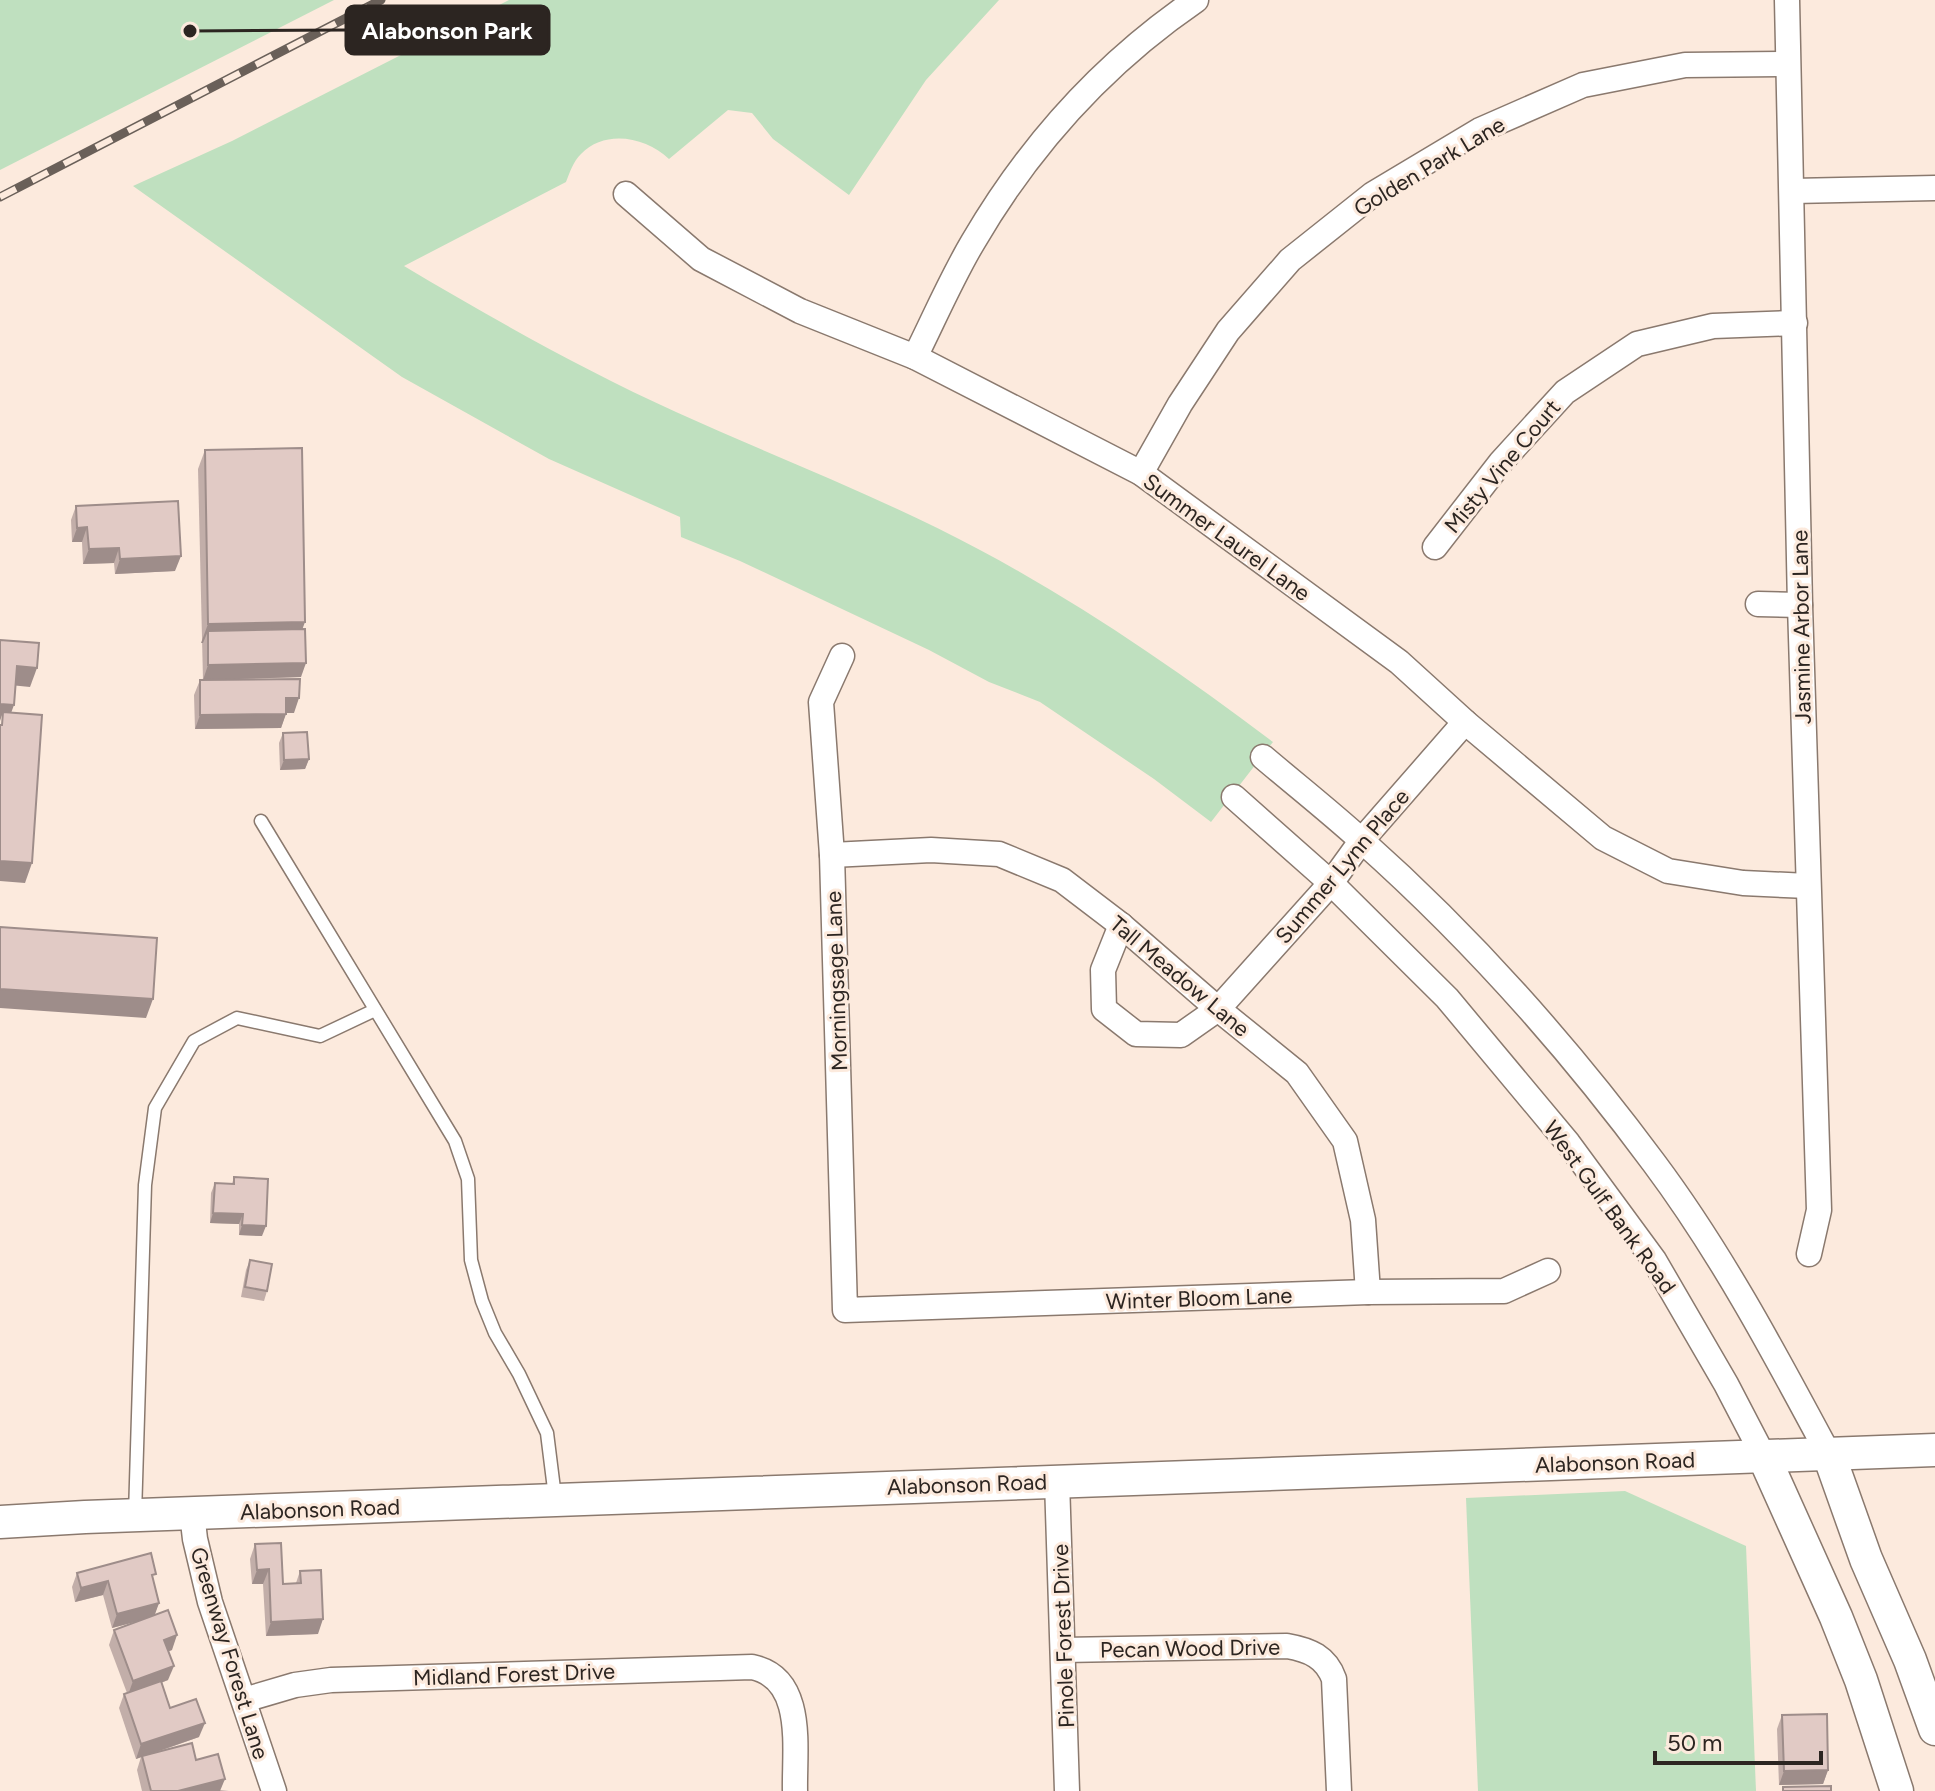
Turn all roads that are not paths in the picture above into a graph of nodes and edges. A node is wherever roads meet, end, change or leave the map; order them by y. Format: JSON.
{"nodes":[{"id":1,"x":1196,"y":0,"type":"edge"},
{"id":2,"x":1787,"y":0,"type":"edge"},
{"id":3,"x":1787,"y":64,"type":"junction"},
{"id":4,"x":1935,"y":188,"type":"edge"},
{"id":5,"x":1793,"y":191,"type":"junction"},
{"id":6,"x":626,"y":194,"type":"dead end"},
{"id":7,"x":1795,"y":323,"type":"junction"},
{"id":8,"x":915,"y":357,"type":"junction"},
{"id":9,"x":1141,"y":473,"type":"junction"},
{"id":10,"x":1435,"y":547,"type":"dead end"},
{"id":11,"x":1758,"y":604,"type":"dead end"},
{"id":12,"x":1800,"y":605,"type":"junction"},
{"id":13,"x":842,"y":656,"type":"dead end"},
{"id":14,"x":1465,"y":722,"type":"junction"},
{"id":15,"x":1263,"y":757,"type":"dead end"},
{"id":16,"x":1234,"y":797,"type":"dead end"},
{"id":17,"x":261,"y":821,"type":"dead end"},
{"id":18,"x":1362,"y":840,"type":"junction"},
{"id":19,"x":832,"y":855,"type":"junction"},
{"id":20,"x":1331,"y":883,"type":"junction"},
{"id":21,"x":1808,"y":886,"type":"junction"},
{"id":22,"x":1121,"y":925,"type":"junction"},
{"id":23,"x":1218,"y":1009,"type":"junction"},
{"id":24,"x":375,"y":1010,"type":"junction"},
{"id":25,"x":1809,"y":1254,"type":"dead end"},
{"id":26,"x":1548,"y":1271,"type":"dead end"},
{"id":27,"x":1368,"y":1292,"type":"junction"},
{"id":28,"x":845,"y":1310,"type":"joint"},
{"id":29,"x":1935,"y":1450,"type":"edge"},
{"id":30,"x":1829,"y":1455,"type":"junction"},
{"id":31,"x":1764,"y":1457,"type":"junction"},
{"id":32,"x":1057,"y":1481,"type":"junction"},
{"id":33,"x":555,"y":1500,"type":"junction"},
{"id":34,"x":192,"y":1513,"type":"junction"},
{"id":35,"x":135,"y":1515,"type":"junction"},
{"id":36,"x":0,"y":1522,"type":"edge"},
{"id":37,"x":1063,"y":1650,"type":"junction"},
{"id":38,"x":244,"y":1700,"type":"junction"},
{"id":39,"x":1935,"y":1729,"type":"edge"},
{"id":40,"x":274,"y":1791,"type":"edge"},
{"id":41,"x":795,"y":1791,"type":"edge"},
{"id":42,"x":1067,"y":1791,"type":"edge"},
{"id":43,"x":1339,"y":1791,"type":"edge"},
{"id":44,"x":1897,"y":1791,"type":"edge"}],
"edges":[{"from":1,"to":8,"type":"street"},
{"from":2,"to":3,"type":"street","name":"Jasmine Arbor Lane"},
{"from":3,"to":5,"type":"street","name":"Jasmine Arbor Lane"},
{"from":3,"to":9,"type":"street","name":"Golden Park Lane"},
{"from":4,"to":5,"type":"street"},
{"from":5,"to":7,"type":"street","name":"Jasmine Arbor Lane"},
{"from":6,"to":8,"type":"street","name":"Summer Laurel Lane"},
{"from":7,"to":10,"type":"street","name":"Misty Vine Court"},
{"from":7,"to":12,"type":"street","name":"Jasmine Arbor Lane"},
{"from":8,"to":9,"type":"street","name":"Summer Laurel Lane"},
{"from":9,"to":14,"type":"street","name":"Summer Laurel Lane"},
{"from":11,"to":12,"type":"street"},
{"from":12,"to":21,"type":"street","name":"Jasmine Arbor Lane"},
{"from":13,"to":19,"type":"street","name":"Morningsage Lane"},
{"from":14,"to":18,"type":"street","name":"Summer Lynn Place"},
{"from":14,"to":21,"type":"street","name":"Summer Laurel Lane"},
{"from":15,"to":18,"type":"street"},
{"from":16,"to":20,"type":"street","name":"West Gulf Bank Road"},
{"from":17,"to":24,"type":"lane"},
{"from":18,"to":20,"type":"street","name":"Summer Lynn Place"},
{"from":18,"to":30,"type":"street"},
{"from":19,"to":22,"type":"street","name":"Tall Meadow Lane"},
{"from":19,"to":28,"type":"street","name":"Morningsage Lane"},
{"from":20,"to":23,"type":"street","name":"Summer Lynn Place"},
{"from":20,"to":31,"type":"street","name":"West Gulf Bank Road"},
{"from":21,"to":25,"type":"street","name":"Jasmine Arbor Lane"},
{"from":22,"to":23,"type":"street","name":"Tall Meadow Lane"},
{"from":22,"to":23,"type":"street","name":"Summer Lynn Place"},
{"from":23,"to":27,"type":"street","name":"Tall Meadow Lane"},
{"from":24,"to":33,"type":"lane"},
{"from":24,"to":35,"type":"lane"},
{"from":26,"to":27,"type":"street","name":"Winter Bloom Lane"},
{"from":27,"to":28,"type":"street","name":"Winter Bloom Lane"},
{"from":29,"to":30,"type":"street","name":"Alabonson Road"},
{"from":30,"to":31,"type":"street","name":"Alabonson Road"},
{"from":30,"to":39,"type":"street"},
{"from":31,"to":32,"type":"street","name":"Alabonson Road"},
{"from":31,"to":44,"type":"street","name":"West Gulf Bank Road"},
{"from":32,"to":33,"type":"street","name":"Alabonson Road"},
{"from":32,"to":37,"type":"street","name":"Pinole Forest Drive"},
{"from":33,"to":34,"type":"street","name":"Alabonson Road"},
{"from":34,"to":35,"type":"street","name":"Alabonson Road"},
{"from":34,"to":38,"type":"street","name":"Greenway Forest Lane"},
{"from":35,"to":36,"type":"street","name":"Alabonson Road"},
{"from":37,"to":42,"type":"street","name":"Pinole Forest Drive"},
{"from":37,"to":43,"type":"street","name":"Pecan Wood Drive"},
{"from":38,"to":40,"type":"street","name":"Greenway Forest Lane"},
{"from":38,"to":41,"type":"street","name":"Midland Forest Drive"}]}
